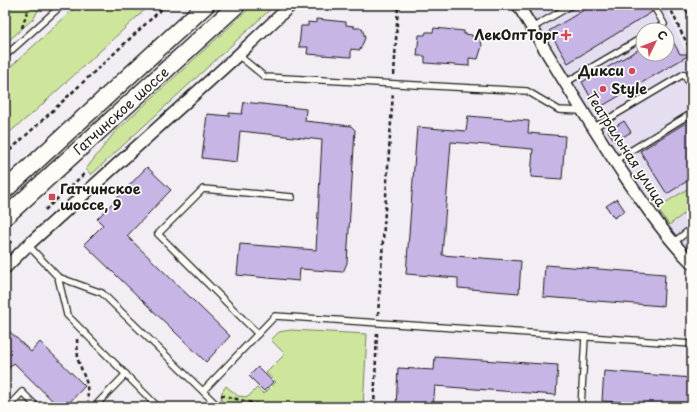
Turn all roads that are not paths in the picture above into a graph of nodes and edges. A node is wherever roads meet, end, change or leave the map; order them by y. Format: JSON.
{"nodes":[{"id":1,"x":62,"y":5,"type":"edge"},
{"id":2,"x":206,"y":5,"type":"edge"},
{"id":3,"x":237,"y":5,"type":"edge"},
{"id":4,"x":291,"y":5,"type":"edge"},
{"id":5,"x":518,"y":5,"type":"edge"},
{"id":6,"x":572,"y":5,"type":"edge"},
{"id":7,"x":653,"y":5,"type":"edge"},
{"id":8,"x":691,"y":5,"type":"edge"},
{"id":9,"x":692,"y":8,"type":"edge"},
{"id":10,"x":663,"y":22,"type":"edge"},
{"id":11,"x":532,"y":28,"type":"junction"},
{"id":12,"x":635,"y":41,"type":"edge"},
{"id":13,"x":238,"y":55,"type":"junction"},
{"id":14,"x":5,"y":56,"type":"edge"},
{"id":15,"x":565,"y":83,"type":"junction"},
{"id":16,"x":692,"y":88,"type":"edge"},
{"id":17,"x":583,"y":112,"type":"junction"},
{"id":18,"x":692,"y":113,"type":"edge"},
{"id":19,"x":593,"y":128,"type":"junction"},
{"id":20,"x":614,"y":161,"type":"junction"},
{"id":21,"x":5,"y":190,"type":"edge"},
{"id":22,"x":292,"y":197,"type":"dead end"},
{"id":23,"x":5,"y":217,"type":"edge"},
{"id":24,"x":692,"y":228,"type":"edge"},
{"id":25,"x":673,"y":243,"type":"junction"},
{"id":26,"x":28,"y":245,"type":"junction"},
{"id":27,"x":692,"y":263,"type":"edge"},
{"id":28,"x":5,"y":268,"type":"edge"},
{"id":29,"x":58,"y":277,"type":"junction"},
{"id":30,"x":258,"y":334,"type":"junction"},
{"id":31,"x":585,"y":337,"type":"junction"},
{"id":32,"x":692,"y":344,"type":"edge"},
{"id":33,"x":126,"y":374,"type":"junction"},
{"id":34,"x":203,"y":391,"type":"junction"},
{"id":35,"x":8,"y":407,"type":"edge"},
{"id":36,"x":37,"y":407,"type":"edge"},
{"id":37,"x":94,"y":407,"type":"edge"},
{"id":38,"x":158,"y":407,"type":"edge"},
{"id":39,"x":219,"y":407,"type":"edge"},
{"id":40,"x":581,"y":407,"type":"edge"}],
"edges":[{"from":1,"to":14,"type":"lane"},
{"from":2,"to":21,"type":"main road","name":"Гатчинское шоссе"},
{"from":3,"to":23,"type":"main road","name":"Гатчинское шоссе"},
{"from":4,"to":13,"type":"street"},
{"from":5,"to":11,"type":"street","name":"Театральная улица"},
{"from":6,"to":11,"type":"lane"},
{"from":7,"to":10,"type":"lane"},
{"from":8,"to":9,"type":"street"},
{"from":11,"to":15,"type":"street","name":"Театральная улица"},
{"from":12,"to":15,"type":"lane"},
{"from":13,"to":17,"type":"lane"},
{"from":13,"to":26,"type":"street"},
{"from":15,"to":17,"type":"street","name":"Театральная улица"},
{"from":16,"to":19,"type":"lane"},
{"from":17,"to":19,"type":"street","name":"Театральная улица"},
{"from":18,"to":20,"type":"lane"},
{"from":19,"to":20,"type":"street","name":"Театральная улица"},
{"from":20,"to":25,"type":"street","name":"Театральная улица"},
{"from":22,"to":30,"type":"lane"},
{"from":24,"to":25,"type":"lane"},
{"from":25,"to":27,"type":"street","name":"Театральная улица"},
{"from":26,"to":28,"type":"street"},
{"from":26,"to":29,"type":"lane"},
{"from":29,"to":33,"type":"lane"},
{"from":29,"to":34,"type":"lane"},
{"from":30,"to":31,"type":"lane"},
{"from":30,"to":34,"type":"lane"},
{"from":31,"to":32,"type":"lane"},
{"from":31,"to":40,"type":"lane"},
{"from":33,"to":37,"type":"lane"},
{"from":33,"to":38,"type":"lane"},
{"from":34,"to":39,"type":"lane"},
{"from":35,"to":36,"type":"lane"}]}
